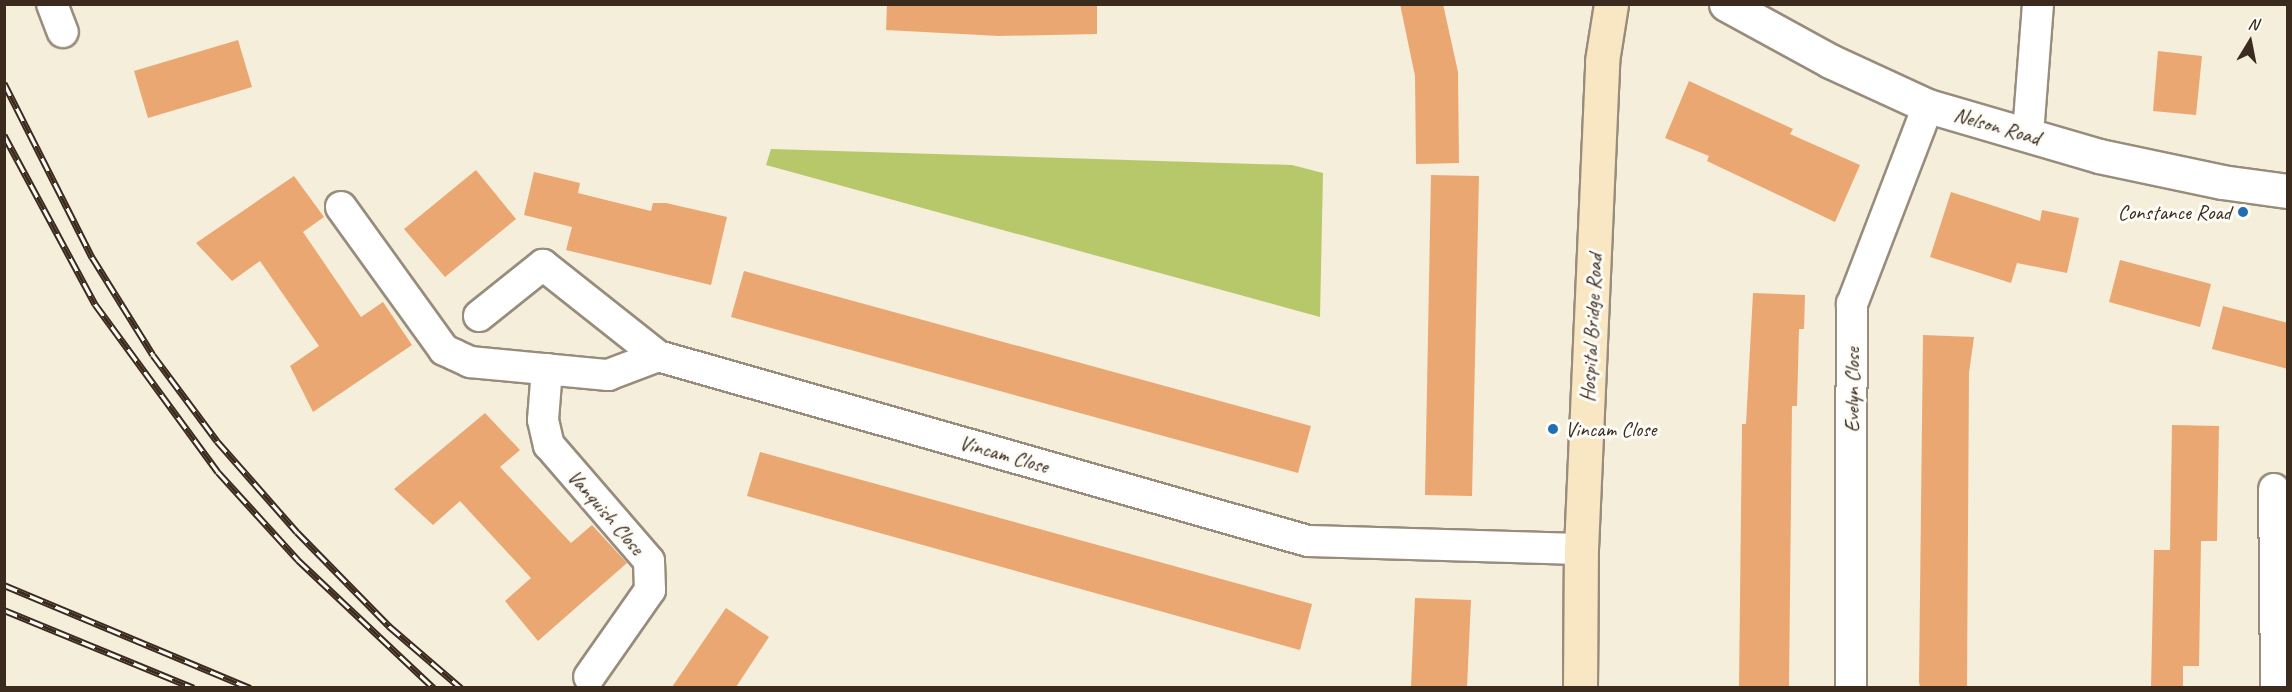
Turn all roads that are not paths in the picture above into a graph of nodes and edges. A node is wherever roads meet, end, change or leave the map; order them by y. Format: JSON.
{"nodes":[{"id":1,"x":1611,"y":4,"type":"edge"},
{"id":2,"x":1726,"y":4,"type":"edge"},
{"id":3,"x":2038,"y":4,"type":"edge"},
{"id":4,"x":1928,"y":106,"type":"junction"},
{"id":5,"x":2028,"y":135,"type":"junction"},
{"id":6,"x":2288,"y":191,"type":"edge"},
{"id":7,"x":340,"y":207,"type":"dead end"},
{"id":8,"x":479,"y":316,"type":"dead end"},
{"id":9,"x":658,"y":356,"type":"junction"},
{"id":10,"x":548,"y":369,"type":"junction"},
{"id":11,"x":2274,"y":489,"type":"dead end"},
{"id":12,"x":1581,"y":549,"type":"junction"},
{"id":13,"x":589,"y":676,"type":"dead end"},
{"id":14,"x":1580,"y":687,"type":"edge"},
{"id":15,"x":1851,"y":687,"type":"edge"},
{"id":16,"x":2276,"y":687,"type":"edge"}],
"edges":[{"from":1,"to":12,"type":"main road","name":"Hospital Bridge Road"},
{"from":2,"to":4,"type":"street","name":"Nelson Road"},
{"from":3,"to":5,"type":"street"},
{"from":4,"to":5,"type":"street","name":"Nelson Road"},
{"from":4,"to":15,"type":"street","name":"Evelyn Close"},
{"from":5,"to":6,"type":"street","name":"Nelson Road"},
{"from":7,"to":10,"type":"street"},
{"from":8,"to":9,"type":"street","name":"Vincam Close"},
{"from":9,"to":10,"type":"street"},
{"from":9,"to":12,"type":"street","name":"Vincam Close"},
{"from":10,"to":13,"type":"street","name":"Vanquish Close"},
{"from":11,"to":16,"type":"street"},
{"from":12,"to":14,"type":"main road","name":"Hospital Bridge Road"}]}
